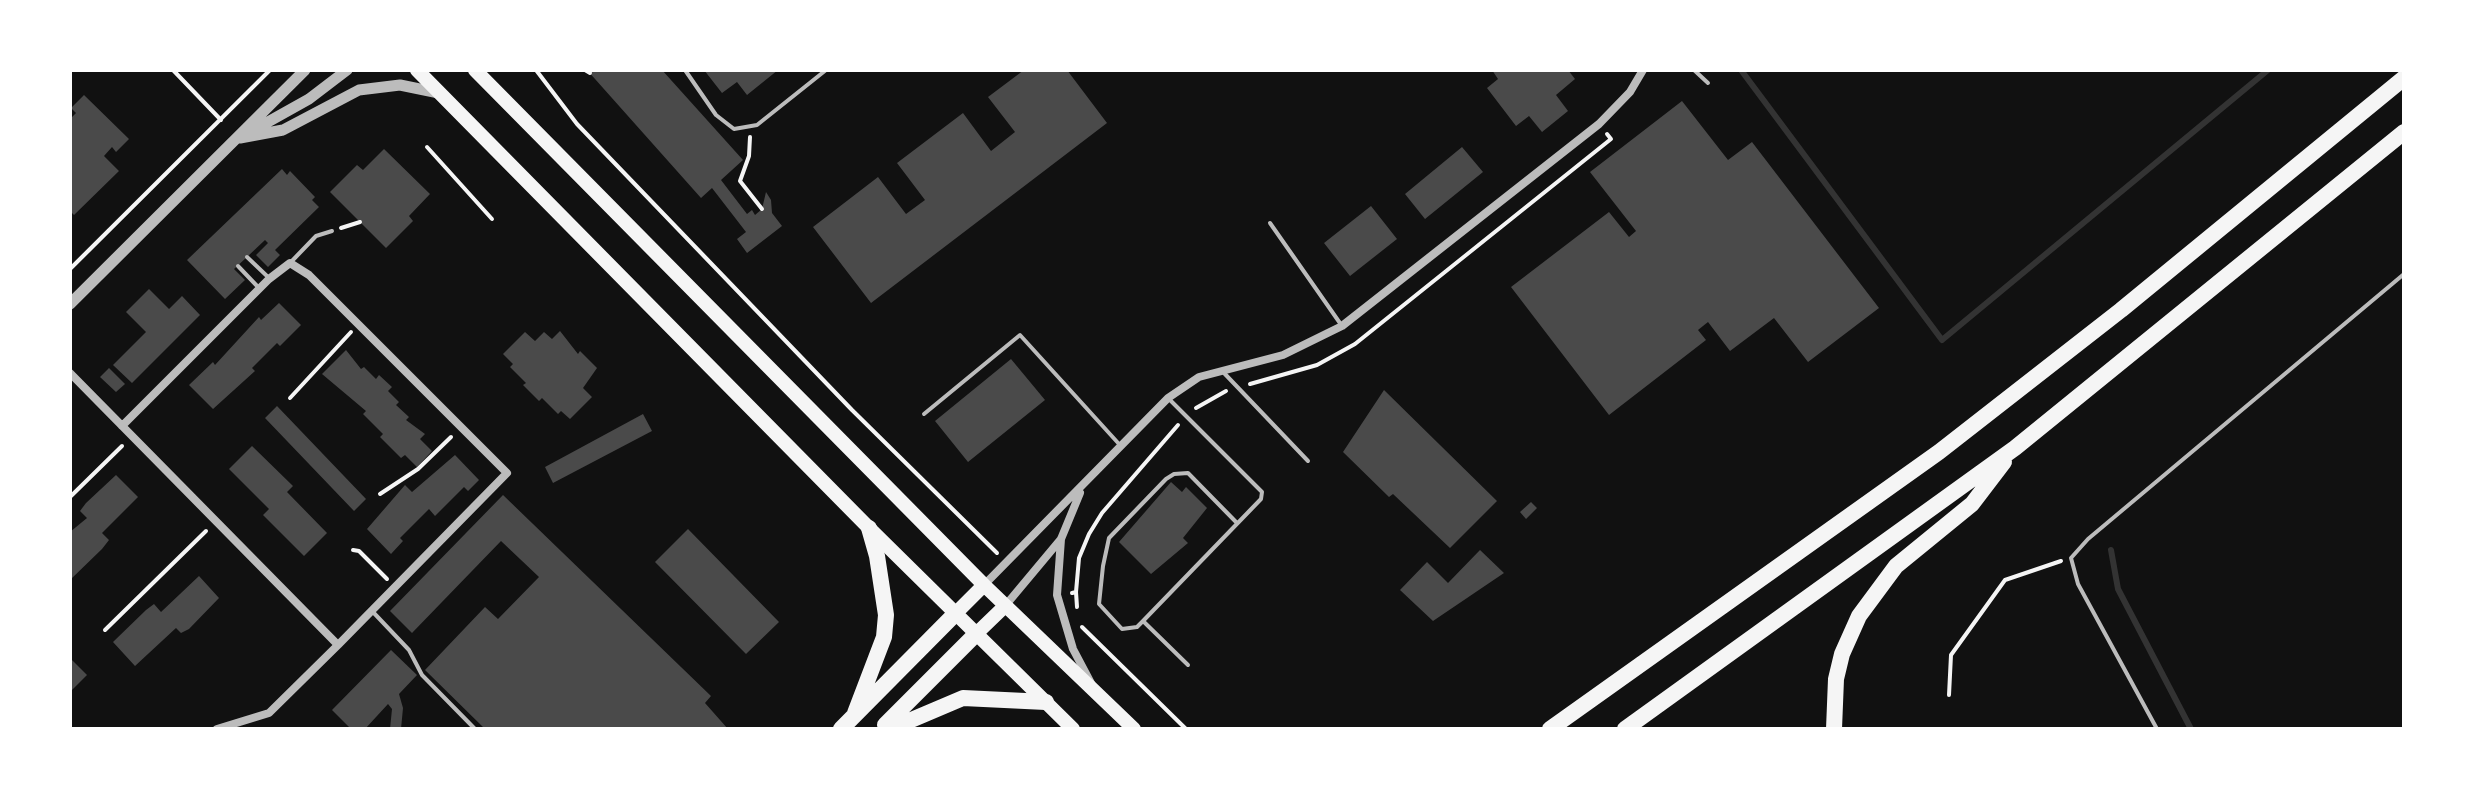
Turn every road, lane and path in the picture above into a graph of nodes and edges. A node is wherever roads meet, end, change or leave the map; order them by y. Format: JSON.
{"nodes":[{"id":1,"x":173,"y":70,"type":"edge"},
{"id":2,"x":270,"y":70,"type":"edge"},
{"id":3,"x":303,"y":70,"type":"edge"},
{"id":4,"x":347,"y":70,"type":"edge"},
{"id":5,"x":417,"y":70,"type":"edge"},
{"id":6,"x":475,"y":70,"type":"edge"},
{"id":7,"x":488,"y":70,"type":"edge"},
{"id":8,"x":536,"y":70,"type":"edge"},
{"id":9,"x":685,"y":70,"type":"edge"},
{"id":10,"x":826,"y":70,"type":"edge"},
{"id":11,"x":1643,"y":70,"type":"edge"},
{"id":12,"x":1694,"y":70,"type":"edge"},
{"id":13,"x":2404,"y":78,"type":"edge"},
{"id":14,"x":1708,"y":83,"type":"dead end"},
{"id":15,"x":496,"y":91,"type":"junction"},
{"id":16,"x":440,"y":93,"type":"junction"},
{"id":17,"x":221,"y":120,"type":"junction"},
{"id":18,"x":750,"y":126,"type":"junction"},
{"id":19,"x":2404,"y":132,"type":"edge"},
{"id":20,"x":239,"y":139,"type":"junction"},
{"id":21,"x":427,"y":147,"type":"dead end"},
{"id":22,"x":762,"y":209,"type":"dead end"},
{"id":23,"x":492,"y":219,"type":"dead end"},
{"id":24,"x":360,"y":222,"type":"dead end"},
{"id":25,"x":1270,"y":223,"type":"dead end"},
{"id":26,"x":332,"y":231,"type":"joint"},
{"id":27,"x":247,"y":257,"type":"dead end"},
{"id":28,"x":290,"y":263,"type":"junction"},
{"id":29,"x":238,"y":266,"type":"dead end"},
{"id":30,"x":70,"y":269,"type":"edge"},
{"id":31,"x":2404,"y":274,"type":"edge"},
{"id":32,"x":269,"y":279,"type":"junction"},
{"id":33,"x":260,"y":289,"type":"junction"},
{"id":34,"x":70,"y":304,"type":"edge"},
{"id":35,"x":358,"y":325,"type":"junction"},
{"id":36,"x":1342,"y":326,"type":"junction"},
{"id":37,"x":1223,"y":371,"type":"junction"},
{"id":38,"x":70,"y":373,"type":"edge"},
{"id":39,"x":290,"y":398,"type":"dead end"},
{"id":40,"x":1168,"y":398,"type":"junction"},
{"id":41,"x":924,"y":414,"type":"dead end"},
{"id":42,"x":122,"y":426,"type":"junction"},
{"id":43,"x":461,"y":427,"type":"junction"},
{"id":44,"x":132,"y":436,"type":"junction"},
{"id":45,"x":1121,"y":446,"type":"junction"},
{"id":46,"x":2015,"y":448,"type":"junction"},
{"id":47,"x":1308,"y":461,"type":"dead end"},
{"id":48,"x":1081,"y":488,"type":"junction"},
{"id":49,"x":380,"y":494,"type":"dead end"},
{"id":50,"x":70,"y":497,"type":"edge"},
{"id":51,"x":217,"y":521,"type":"junction"},
{"id":52,"x":1237,"y":523,"type":"junction"},
{"id":53,"x":869,"y":528,"type":"junction"},
{"id":54,"x":1061,"y":539,"type":"junction"},
{"id":55,"x":353,"y":550,"type":"dead end"},
{"id":56,"x":2071,"y":558,"type":"junction"},
{"id":57,"x":1006,"y":562,"type":"junction"},
{"id":58,"x":984,"y":585,"type":"junction"},
{"id":59,"x":394,"y":587,"type":"junction"},
{"id":60,"x":1057,"y":595,"type":"junction"},
{"id":61,"x":1005,"y":606,"type":"junction"},
{"id":62,"x":372,"y":611,"type":"junction"},
{"id":63,"x":956,"y":613,"type":"junction"},
{"id":64,"x":1077,"y":614,"type":"dead end"},
{"id":65,"x":1143,"y":621,"type":"junction"},
{"id":66,"x":1080,"y":623,"type":"dead end"},
{"id":67,"x":105,"y":630,"type":"dead end"},
{"id":68,"x":977,"y":633,"type":"junction"},
{"id":69,"x":338,"y":645,"type":"junction"},
{"id":70,"x":1188,"y":665,"type":"dead end"},
{"id":71,"x":1097,"y":694,"type":"junction"},
{"id":72,"x":1949,"y":695,"type":"dead end"},
{"id":73,"x":1046,"y":702,"type":"junction"},
{"id":74,"x":855,"y":713,"type":"junction"},
{"id":75,"x":246,"y":725,"type":"edge"},
{"id":76,"x":217,"y":729,"type":"edge"},
{"id":77,"x":475,"y":729,"type":"edge"},
{"id":78,"x":841,"y":729,"type":"edge"},
{"id":79,"x":881,"y":729,"type":"edge"},
{"id":80,"x":890,"y":729,"type":"edge"},
{"id":81,"x":1073,"y":729,"type":"edge"},
{"id":82,"x":1134,"y":729,"type":"edge"},
{"id":83,"x":1186,"y":729,"type":"edge"},
{"id":84,"x":1550,"y":729,"type":"edge"},
{"id":85,"x":1625,"y":729,"type":"edge"},
{"id":86,"x":1834,"y":729,"type":"edge"},
{"id":87,"x":2157,"y":729,"type":"edge"}],
"edges":[{"from":1,"to":17,"type":"path"},
{"from":2,"to":17,"type":"path"},
{"from":3,"to":20,"type":"street"},
{"from":4,"to":20,"type":"street"},
{"from":5,"to":16,"type":"main road"},
{"from":6,"to":15,"type":"main road"},
{"from":7,"to":15,"type":"street"},
{"from":8,"to":57,"type":"path"},
{"from":9,"to":18,"type":"lane"},
{"from":10,"to":18,"type":"lane"},
{"from":11,"to":36,"type":"street"},
{"from":12,"to":14,"type":"lane"},
{"from":13,"to":84,"type":"highway"},
{"from":15,"to":58,"type":"main road"},
{"from":16,"to":20,"type":"street"},
{"from":16,"to":53,"type":"main road"},
{"from":17,"to":30,"type":"path"},
{"from":18,"to":22,"type":"path"},
{"from":19,"to":46,"type":"highway"},
{"from":20,"to":34,"type":"street"},
{"from":21,"to":23,"type":"path"},
{"from":24,"to":26,"type":"path"},
{"from":25,"to":36,"type":"lane"},
{"from":26,"to":28,"type":"lane"},
{"from":27,"to":32,"type":"lane"},
{"from":28,"to":32,"type":"street"},
{"from":28,"to":35,"type":"street"},
{"from":29,"to":33,"type":"lane"},
{"from":31,"to":56,"type":"lane"},
{"from":32,"to":33,"type":"street"},
{"from":33,"to":42,"type":"street"},
{"from":35,"to":39,"type":"path"},
{"from":35,"to":43,"type":"street"},
{"from":36,"to":37,"type":"street"},
{"from":37,"to":40,"type":"street"},
{"from":37,"to":47,"type":"lane"},
{"from":38,"to":42,"type":"street"},
{"from":40,"to":45,"type":"street"},
{"from":40,"to":52,"type":"lane"},
{"from":41,"to":45,"type":"lane"},
{"from":42,"to":44,"type":"street"},
{"from":43,"to":49,"type":"path"},
{"from":43,"to":59,"type":"street"},
{"from":44,"to":50,"type":"path"},
{"from":44,"to":51,"type":"street"},
{"from":45,"to":48,"type":"street"},
{"from":46,"to":85,"type":"highway"},
{"from":46,"to":86,"type":"highway"},
{"from":48,"to":54,"type":"street"},
{"from":48,"to":57,"type":"street"},
{"from":51,"to":67,"type":"path"},
{"from":51,"to":69,"type":"street"},
{"from":52,"to":65,"type":"lane"},
{"from":52,"to":65,"type":"lane"},
{"from":53,"to":63,"type":"main road"},
{"from":53,"to":74,"type":"highway"},
{"from":54,"to":60,"type":"street"},
{"from":54,"to":61,"type":"street"},
{"from":55,"to":59,"type":"path"},
{"from":56,"to":72,"type":"path"},
{"from":56,"to":87,"type":"lane"},
{"from":57,"to":58,"type":"street"},
{"from":58,"to":61,"type":"main road"},
{"from":58,"to":63,"type":"main road"},
{"from":59,"to":62,"type":"street"},
{"from":60,"to":64,"type":"path"},
{"from":60,"to":71,"type":"street"},
{"from":61,"to":68,"type":"main road"},
{"from":61,"to":71,"type":"main road"},
{"from":62,"to":69,"type":"street"},
{"from":62,"to":77,"type":"lane"},
{"from":63,"to":68,"type":"main road"},
{"from":63,"to":74,"type":"highway"},
{"from":65,"to":70,"type":"lane"},
{"from":66,"to":83,"type":"path"},
{"from":68,"to":73,"type":"main road"},
{"from":68,"to":79,"type":"highway"},
{"from":69,"to":75,"type":"street"},
{"from":71,"to":82,"type":"main road"},
{"from":73,"to":80,"type":"highway"},
{"from":73,"to":81,"type":"main road"},
{"from":74,"to":78,"type":"highway"},
{"from":75,"to":76,"type":"street"}]}
